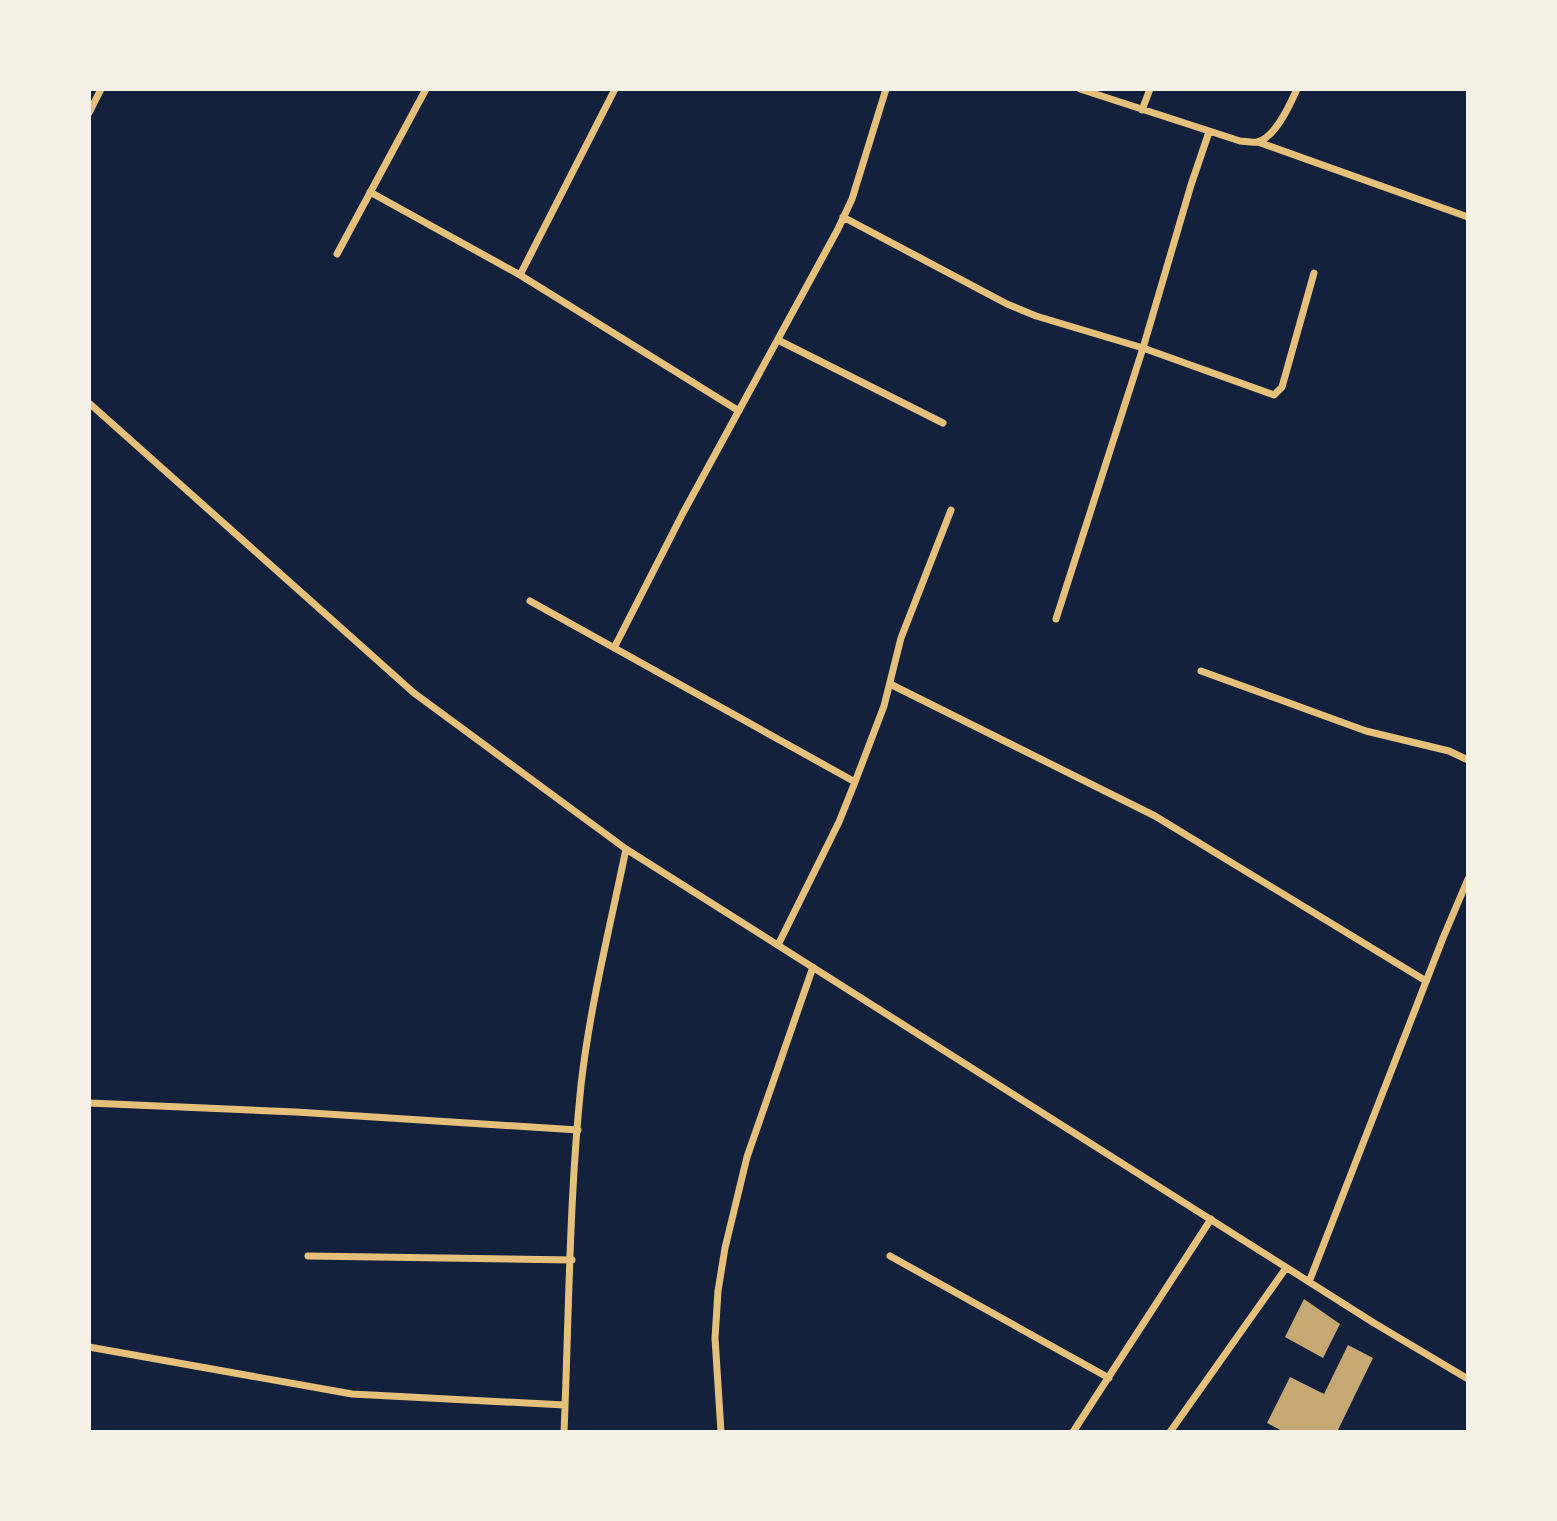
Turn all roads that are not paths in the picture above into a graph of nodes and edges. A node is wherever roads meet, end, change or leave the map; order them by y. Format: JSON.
{"nodes":[{"id":1,"x":101,"y":89,"type":"edge"},
{"id":2,"x":426,"y":89,"type":"edge"},
{"id":3,"x":615,"y":89,"type":"edge"},
{"id":4,"x":886,"y":89,"type":"edge"},
{"id":5,"x":1080,"y":89,"type":"edge"},
{"id":6,"x":1150,"y":89,"type":"edge"},
{"id":7,"x":1297,"y":89,"type":"edge"},
{"id":8,"x":92,"y":99,"type":"edge"},
{"id":9,"x":1142,"y":110,"type":"junction"},
{"id":10,"x":89,"y":113,"type":"edge"},
{"id":11,"x":1209,"y":132,"type":"junction"},
{"id":12,"x":1258,"y":142,"type":"junction"},
{"id":13,"x":370,"y":192,"type":"junction"},
{"id":14,"x":844,"y":217,"type":"junction"},
{"id":15,"x":1468,"y":217,"type":"edge"},
{"id":16,"x":337,"y":254,"type":"dead end"},
{"id":17,"x":1314,"y":273,"type":"dead end"},
{"id":18,"x":520,"y":275,"type":"junction"},
{"id":19,"x":778,"y":340,"type":"junction"},
{"id":20,"x":1143,"y":348,"type":"junction"},
{"id":21,"x":89,"y":403,"type":"edge"},
{"id":22,"x":739,"y":411,"type":"junction"},
{"id":23,"x":943,"y":423,"type":"dead end"},
{"id":24,"x":951,"y":510,"type":"dead end"},
{"id":25,"x":530,"y":601,"type":"dead end"},
{"id":26,"x":1056,"y":619,"type":"dead end"},
{"id":27,"x":614,"y":648,"type":"junction"},
{"id":28,"x":1200,"y":671,"type":"dead end"},
{"id":29,"x":890,"y":684,"type":"junction"},
{"id":30,"x":1468,"y":760,"type":"edge"},
{"id":31,"x":855,"y":782,"type":"junction"},
{"id":32,"x":626,"y":849,"type":"junction"},
{"id":33,"x":1468,"y":879,"type":"edge"},
{"id":34,"x":778,"y":945,"type":"junction"},
{"id":35,"x":813,"y":967,"type":"junction"},
{"id":36,"x":1426,"y":981,"type":"junction"},
{"id":37,"x":89,"y":1103,"type":"edge"},
{"id":38,"x":578,"y":1130,"type":"junction"},
{"id":39,"x":1211,"y":1220,"type":"junction"},
{"id":40,"x":309,"y":1256,"type":"dead end"},
{"id":41,"x":890,"y":1256,"type":"dead end"},
{"id":42,"x":572,"y":1260,"type":"junction"},
{"id":43,"x":1286,"y":1268,"type":"junction"},
{"id":44,"x":1309,"y":1282,"type":"junction"},
{"id":45,"x":89,"y":1347,"type":"edge"},
{"id":46,"x":1109,"y":1378,"type":"junction"},
{"id":47,"x":1468,"y":1379,"type":"edge"},
{"id":48,"x":565,"y":1405,"type":"junction"},
{"id":49,"x":564,"y":1432,"type":"edge"},
{"id":50,"x":721,"y":1432,"type":"edge"},
{"id":51,"x":1073,"y":1432,"type":"edge"},
{"id":52,"x":1170,"y":1432,"type":"edge"}],
"edges":[{"from":1,"to":8,"type":"street"},
{"from":2,"to":13,"type":"street"},
{"from":3,"to":18,"type":"street"},
{"from":4,"to":14,"type":"street"},
{"from":5,"to":9,"type":"street"},
{"from":6,"to":9,"type":"street"},
{"from":7,"to":12,"type":"street"},
{"from":8,"to":10,"type":"street"},
{"from":9,"to":11,"type":"street"},
{"from":11,"to":12,"type":"street"},
{"from":11,"to":20,"type":"street"},
{"from":12,"to":15,"type":"street"},
{"from":13,"to":16,"type":"street"},
{"from":13,"to":18,"type":"street"},
{"from":14,"to":19,"type":"street"},
{"from":14,"to":20,"type":"street"},
{"from":17,"to":20,"type":"street"},
{"from":18,"to":22,"type":"street"},
{"from":19,"to":22,"type":"street"},
{"from":19,"to":23,"type":"street"},
{"from":20,"to":26,"type":"street"},
{"from":21,"to":32,"type":"street"},
{"from":22,"to":27,"type":"street"},
{"from":24,"to":29,"type":"street"},
{"from":25,"to":27,"type":"street"},
{"from":27,"to":31,"type":"street"},
{"from":28,"to":30,"type":"street"},
{"from":29,"to":31,"type":"street"},
{"from":29,"to":36,"type":"street"},
{"from":31,"to":34,"type":"street"},
{"from":32,"to":34,"type":"street"},
{"from":32,"to":38,"type":"street"},
{"from":33,"to":36,"type":"street"},
{"from":34,"to":35,"type":"street"},
{"from":35,"to":39,"type":"street"},
{"from":35,"to":50,"type":"street"},
{"from":36,"to":44,"type":"street"},
{"from":37,"to":38,"type":"street"},
{"from":38,"to":42,"type":"street"},
{"from":39,"to":43,"type":"street"},
{"from":39,"to":46,"type":"street"},
{"from":40,"to":42,"type":"street"},
{"from":41,"to":46,"type":"street"},
{"from":42,"to":48,"type":"street"},
{"from":43,"to":44,"type":"street"},
{"from":43,"to":52,"type":"street"},
{"from":44,"to":47,"type":"street"},
{"from":45,"to":48,"type":"street"},
{"from":46,"to":51,"type":"street"},
{"from":48,"to":49,"type":"street"}]}
